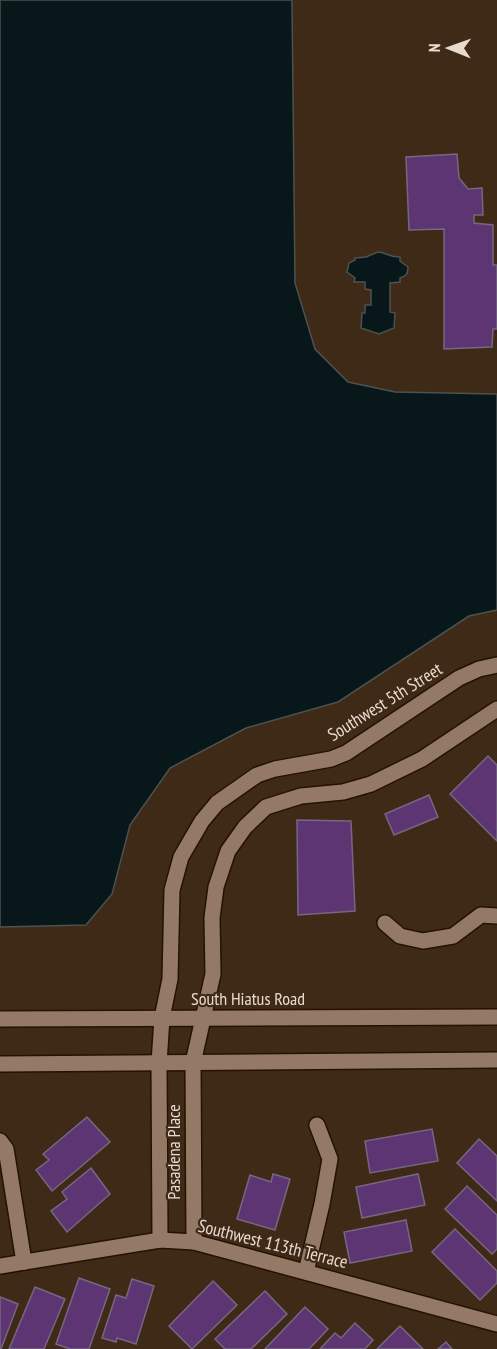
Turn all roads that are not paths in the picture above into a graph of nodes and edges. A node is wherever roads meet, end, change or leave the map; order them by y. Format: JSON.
{"nodes":[{"id":1,"x":497,"y":665,"type":"edge"},
{"id":2,"x":497,"y":710,"type":"edge"},
{"id":3,"x":497,"y":916,"type":"edge"},
{"id":4,"x":385,"y":922,"type":"dead end"},
{"id":5,"x":497,"y":1017,"type":"edge"},
{"id":6,"x":162,"y":1018,"type":"junction"},
{"id":7,"x":0,"y":1019,"type":"edge"},
{"id":8,"x":202,"y":1019,"type":"junction"},
{"id":9,"x":497,"y":1060,"type":"edge"},
{"id":10,"x":159,"y":1063,"type":"junction"},
{"id":11,"x":194,"y":1063,"type":"junction"},
{"id":12,"x":0,"y":1064,"type":"edge"},
{"id":13,"x":317,"y":1125,"type":"dead end"},
{"id":14,"x":0,"y":1141,"type":"edge"},
{"id":15,"x":160,"y":1240,"type":"junction"},
{"id":16,"x":194,"y":1242,"type":"junction"},
{"id":17,"x":24,"y":1262,"type":"junction"},
{"id":18,"x":0,"y":1266,"type":"edge"},
{"id":19,"x":306,"y":1272,"type":"junction"},
{"id":20,"x":497,"y":1324,"type":"edge"}],
"edges":[{"from":1,"to":6,"type":"street","name":"Southwest 5th Street"},
{"from":2,"to":8,"type":"street"},
{"from":3,"to":4,"type":"street"},
{"from":5,"to":8,"type":"street","name":"South Hiatus Road"},
{"from":6,"to":7,"type":"street","name":"South Hiatus Road"},
{"from":6,"to":8,"type":"street","name":"South Hiatus Road"},
{"from":6,"to":10,"type":"street","name":"Southwest 5th Street"},
{"from":8,"to":11,"type":"street"},
{"from":9,"to":11,"type":"street"},
{"from":10,"to":11,"type":"street"},
{"from":10,"to":12,"type":"street"},
{"from":10,"to":15,"type":"street","name":"Pasadena Place"},
{"from":11,"to":16,"type":"street","name":"Pasadena Place"},
{"from":13,"to":19,"type":"street"},
{"from":14,"to":17,"type":"street"},
{"from":15,"to":16,"type":"street","name":"Southwest 113th Terrace"},
{"from":15,"to":17,"type":"street","name":"Southwest 113th Terrace"},
{"from":16,"to":19,"type":"street","name":"Southwest 113th Terrace"},
{"from":17,"to":18,"type":"street","name":"Southwest 113th Terrace"},
{"from":19,"to":20,"type":"street","name":"Southwest 113th Terrace"}]}
